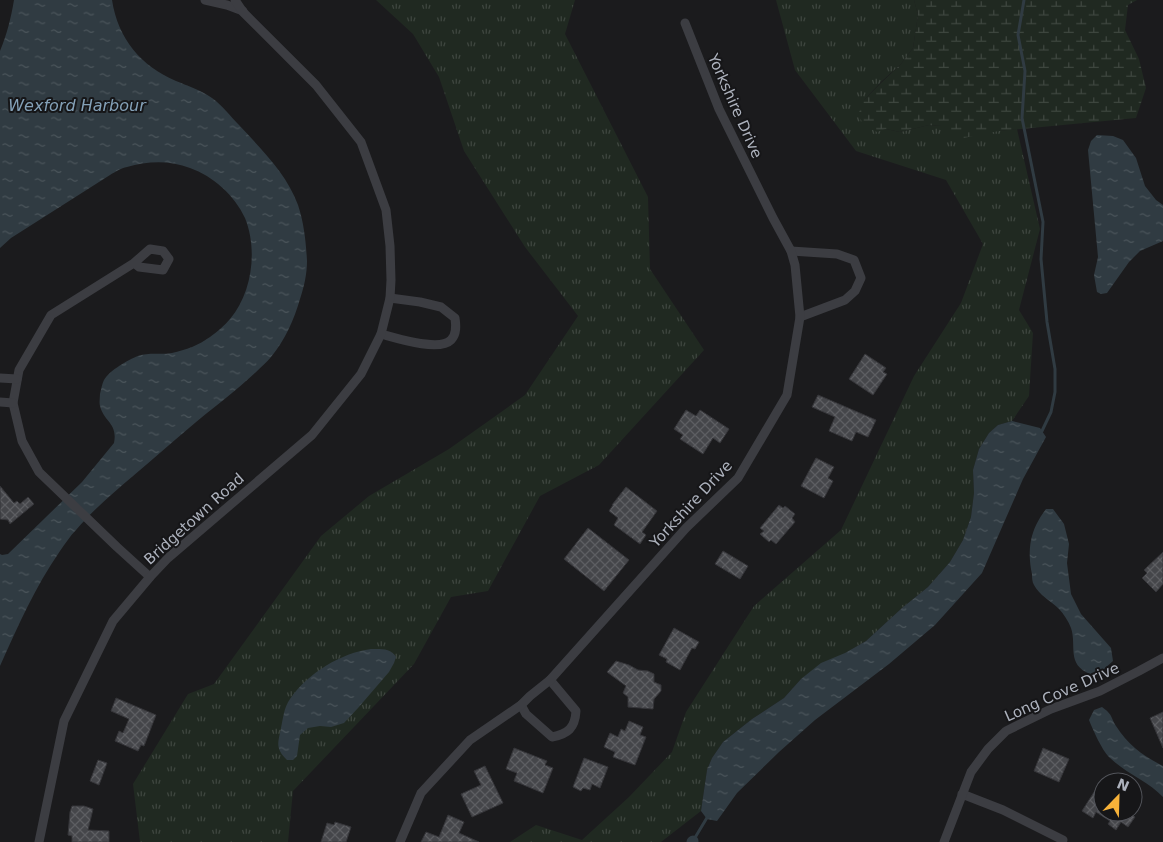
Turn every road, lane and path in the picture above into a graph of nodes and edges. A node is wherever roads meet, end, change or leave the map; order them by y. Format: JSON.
{"nodes":[{"id":1,"x":205,"y":0,"type":"edge"},
{"id":2,"x":234,"y":0,"type":"edge"},
{"id":3,"x":243,"y":12,"type":"junction"},
{"id":4,"x":685,"y":23,"type":"dead end"},
{"id":5,"x":791,"y":251,"type":"junction"},
{"id":6,"x":134,"y":263,"type":"dead end"},
{"id":7,"x":390,"y":298,"type":"junction"},
{"id":8,"x":800,"y":317,"type":"junction"},
{"id":9,"x":381,"y":334,"type":"junction"},
{"id":10,"x":0,"y":378,"type":"edge"},
{"id":11,"x":17,"y":379,"type":"junction"},
{"id":12,"x":0,"y":402,"type":"edge"},
{"id":13,"x":13,"y":403,"type":"junction"},
{"id":14,"x":150,"y":577,"type":"junction"},
{"id":15,"x":1163,"y":658,"type":"edge"},
{"id":16,"x":550,"y":680,"type":"junction"},
{"id":17,"x":521,"y":706,"type":"junction"},
{"id":18,"x":962,"y":794,"type":"junction"},
{"id":19,"x":1063,"y":840,"type":"dead end"},
{"id":20,"x":39,"y":842,"type":"edge"},
{"id":21,"x":400,"y":842,"type":"edge"},
{"id":22,"x":944,"y":842,"type":"edge"}],
"edges":[{"from":1,"to":3,"type":"street","name":"Bridgetown Road"},
{"from":2,"to":3,"type":"street","name":"Bridgetown Road"},
{"from":3,"to":7,"type":"street","name":"Bridgetown Road"},
{"from":4,"to":5,"type":"street","name":"Yorkshire Drive"},
{"from":5,"to":8,"type":"street","name":"Yorkshire Drive"},
{"from":5,"to":8,"type":"street"},
{"from":6,"to":11,"type":"street"},
{"from":7,"to":9,"type":"street","name":"Bridgetown Road"},
{"from":7,"to":9,"type":"street"},
{"from":8,"to":16,"type":"street","name":"Yorkshire Drive"},
{"from":9,"to":14,"type":"street","name":"Bridgetown Road"},
{"from":10,"to":11,"type":"street"},
{"from":11,"to":13,"type":"street"},
{"from":12,"to":13,"type":"street"},
{"from":13,"to":14,"type":"street"},
{"from":14,"to":20,"type":"street","name":"Bridgetown Road"},
{"from":15,"to":18,"type":"street","name":"Long Cove Drive"},
{"from":16,"to":17,"type":"street","name":"Yorkshire Drive"},
{"from":16,"to":17,"type":"street"},
{"from":17,"to":21,"type":"street","name":"Yorkshire Drive"},
{"from":18,"to":19,"type":"street"},
{"from":18,"to":22,"type":"street","name":"Long Cove Drive"}]}
